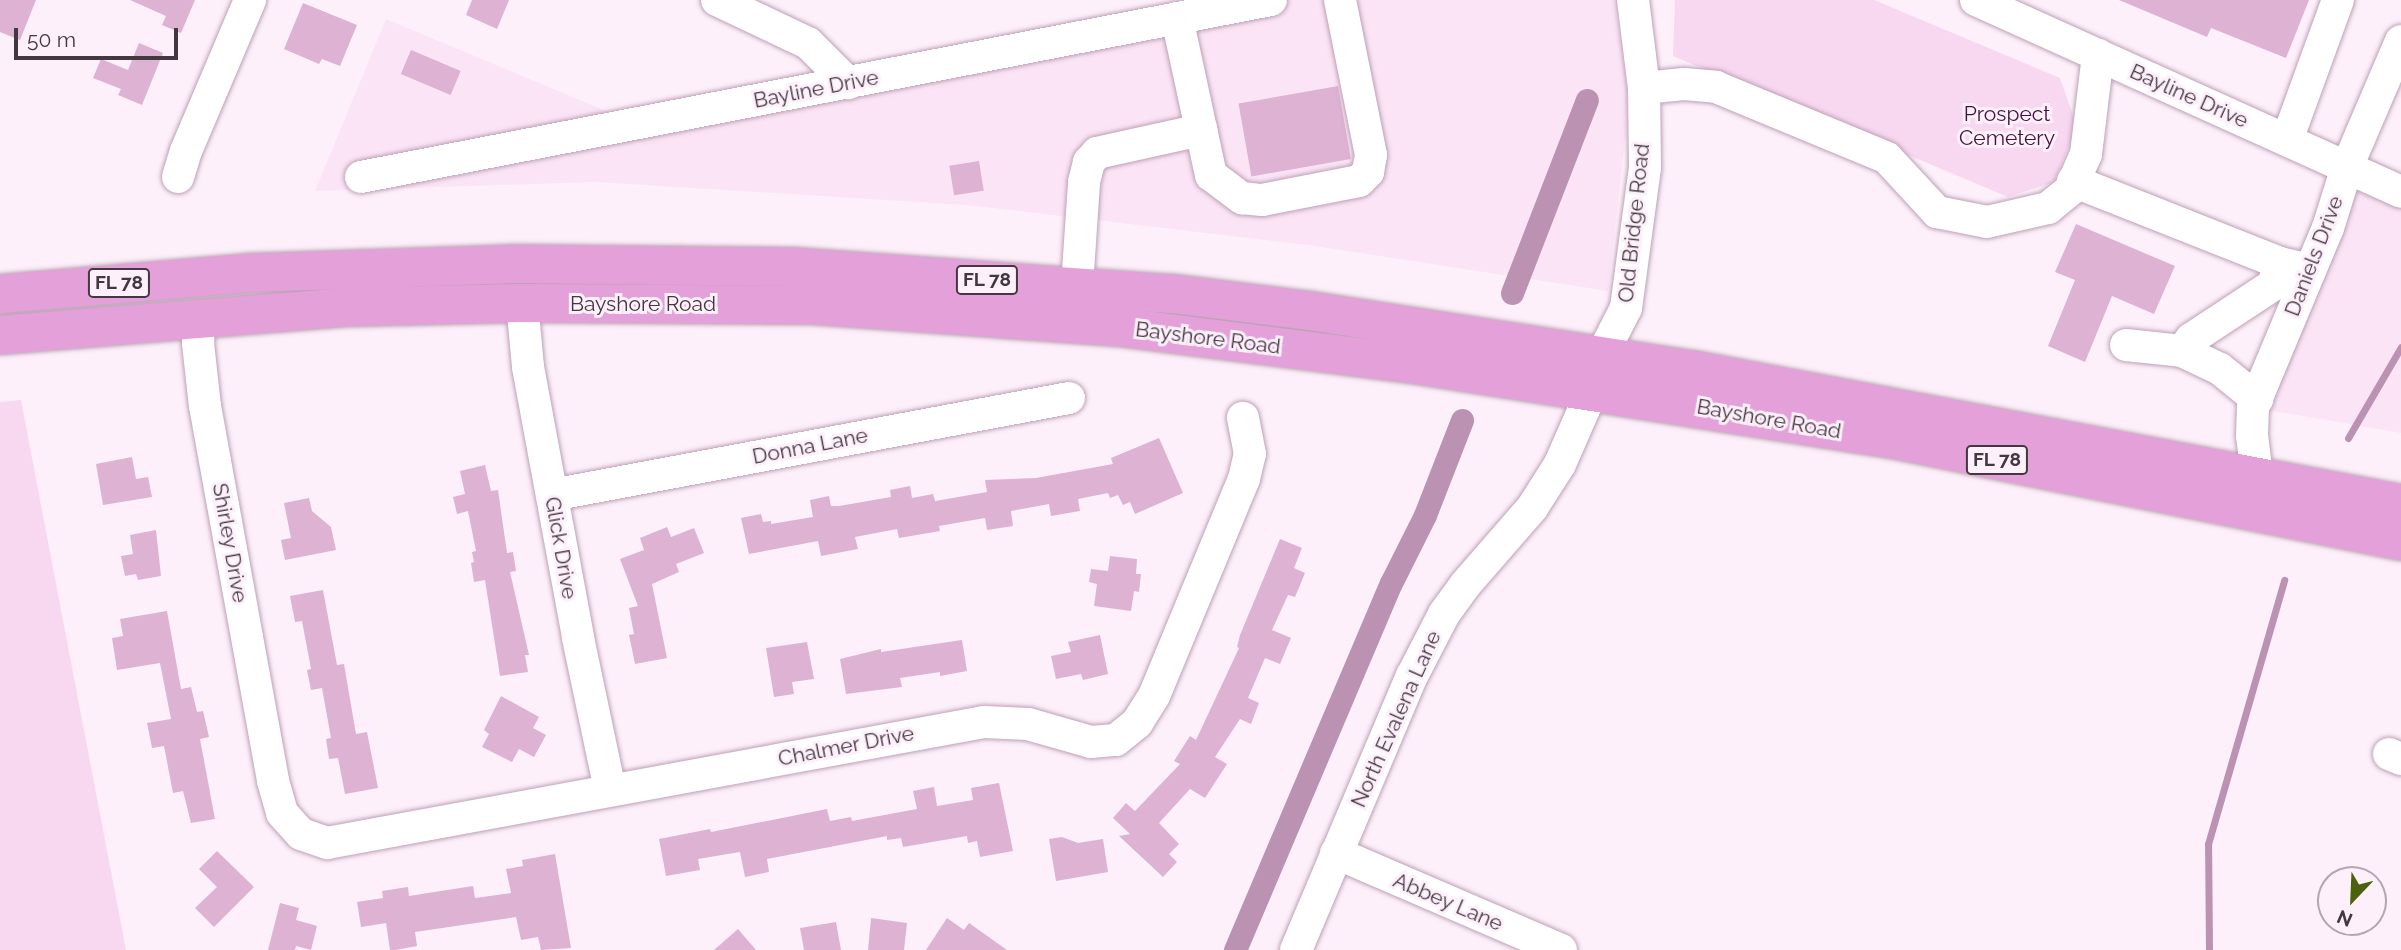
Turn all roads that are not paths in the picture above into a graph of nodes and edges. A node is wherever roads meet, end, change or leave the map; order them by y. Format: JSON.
{"nodes":[{"id":1,"x":250,"y":0,"type":"edge"},
{"id":2,"x":717,"y":0,"type":"edge"},
{"id":3,"x":1270,"y":0,"type":"edge"},
{"id":4,"x":1340,"y":0,"type":"edge"},
{"id":5,"x":1633,"y":0,"type":"edge"},
{"id":6,"x":1976,"y":0,"type":"edge"},
{"id":7,"x":2338,"y":0,"type":"edge"},
{"id":8,"x":2024,"y":10,"type":"edge"},
{"id":9,"x":1177,"y":19,"type":"junction"},
{"id":10,"x":2401,"y":41,"type":"edge"},
{"id":11,"x":2098,"y":55,"type":"junction"},
{"id":12,"x":848,"y":83,"type":"junction"},
{"id":13,"x":1644,"y":88,"type":"junction"},
{"id":14,"x":1201,"y":130,"type":"junction"},
{"id":15,"x":2287,"y":140,"type":"junction"},
{"id":16,"x":2347,"y":167,"type":"junction"},
{"id":17,"x":178,"y":177,"type":"dead end"},
{"id":18,"x":360,"y":177,"type":"dead end"},
{"id":19,"x":2073,"y":181,"type":"junction"},
{"id":20,"x":2401,"y":192,"type":"edge"},
{"id":21,"x":2310,"y":270,"type":"junction"},
{"id":22,"x":237,"y":274,"type":"junction"},
{"id":23,"x":2276,"y":274,"type":"junction"},
{"id":24,"x":1077,"y":286,"type":"junction"},
{"id":25,"x":0,"y":294,"type":"edge"},
{"id":26,"x":522,"y":303,"type":"junction"},
{"id":27,"x":199,"y":319,"type":"junction"},
{"id":28,"x":0,"y":335,"type":"edge"},
{"id":29,"x":2126,"y":345,"type":"dead end"},
{"id":30,"x":2182,"y":351,"type":"junction"},
{"id":31,"x":1596,"y":373,"type":"junction"},
{"id":32,"x":2251,"y":395,"type":"junction"},
{"id":33,"x":1069,"y":398,"type":"dead end"},
{"id":34,"x":1243,"y":418,"type":"dead end"},
{"id":35,"x":2257,"y":476,"type":"junction"},
{"id":36,"x":552,"y":495,"type":"junction"},
{"id":37,"x":2401,"y":504,"type":"edge"},
{"id":38,"x":2401,"y":541,"type":"edge"},
{"id":39,"x":271,"y":766,"type":"joint"},
{"id":40,"x":610,"y":790,"type":"junction"},
{"id":41,"x":1336,"y":853,"type":"junction"},
{"id":42,"x":1296,"y":950,"type":"edge"},
{"id":43,"x":1561,"y":950,"type":"edge"}],
"edges":[{"from":1,"to":17,"type":"street"},
{"from":2,"to":12,"type":"street"},
{"from":3,"to":9,"type":"street","name":"Bayline Drive"},
{"from":4,"to":14,"type":"street"},
{"from":5,"to":13,"type":"street","name":"Old Bridge Road"},
{"from":6,"to":8,"type":"street","name":"Bayline Drive"},
{"from":7,"to":15,"type":"street"},
{"from":8,"to":11,"type":"street","name":"Bayline Drive"},
{"from":9,"to":12,"type":"street","name":"Bayline Drive"},
{"from":9,"to":14,"type":"street"},
{"from":10,"to":16,"type":"street","name":"Daniels Drive"},
{"from":11,"to":15,"type":"street","name":"Bayline Drive"},
{"from":11,"to":19,"type":"street"},
{"from":12,"to":18,"type":"street","name":"Bayline Drive"},
{"from":13,"to":19,"type":"street"},
{"from":13,"to":31,"type":"street","name":"Old Bridge Road"},
{"from":14,"to":24,"type":"street"},
{"from":15,"to":16,"type":"street","name":"Bayline Drive"},
{"from":16,"to":20,"type":"street","name":"Bayline Drive"},
{"from":16,"to":21,"type":"street","name":"Daniels Drive"},
{"from":19,"to":23,"type":"street"},
{"from":21,"to":23,"type":"street"},
{"from":21,"to":32,"type":"street","name":"Daniels Drive"},
{"from":22,"to":24,"type":"main road","name":"Bayshore Road","number":"FL 78"},
{"from":22,"to":25,"type":"main road","name":"Bayshore Road","number":"FL 78"},
{"from":22,"to":27,"type":"main road"},
{"from":23,"to":30,"type":"street"},
{"from":23,"to":32,"type":"street"},
{"from":24,"to":31,"type":"main road","name":"Bayshore Road","number":"FL 78"},
{"from":26,"to":27,"type":"main road","name":"Bayshore Road","number":"FL 78"},
{"from":26,"to":31,"type":"main road","name":"Bayshore Road","number":"FL 78"},
{"from":26,"to":36,"type":"street","name":"Glick Drive"},
{"from":27,"to":28,"type":"main road","name":"Bayshore Road","number":"FL 78"},
{"from":27,"to":39,"type":"street","name":"Shirley Drive"},
{"from":29,"to":30,"type":"street"},
{"from":30,"to":32,"type":"street"},
{"from":31,"to":35,"type":"main road","name":"Bayshore Road","number":"FL 78"},
{"from":31,"to":38,"type":"main road","name":"Bayshore Road","number":"FL 78"},
{"from":31,"to":41,"type":"street","name":"North Evalena Lane"},
{"from":32,"to":35,"type":"street","name":"Daniels Drive"},
{"from":33,"to":36,"type":"street","name":"Donna Lane"},
{"from":34,"to":40,"type":"street","name":"Chalmer Drive"},
{"from":35,"to":37,"type":"main road","name":"Bayshore Road","number":"FL 78"},
{"from":36,"to":40,"type":"street","name":"Glick Drive"},
{"from":39,"to":40,"type":"street","name":"Chalmer Drive"},
{"from":41,"to":42,"type":"street","name":"North Evalena Lane"},
{"from":41,"to":43,"type":"street","name":"Abbey Lane"}]}
